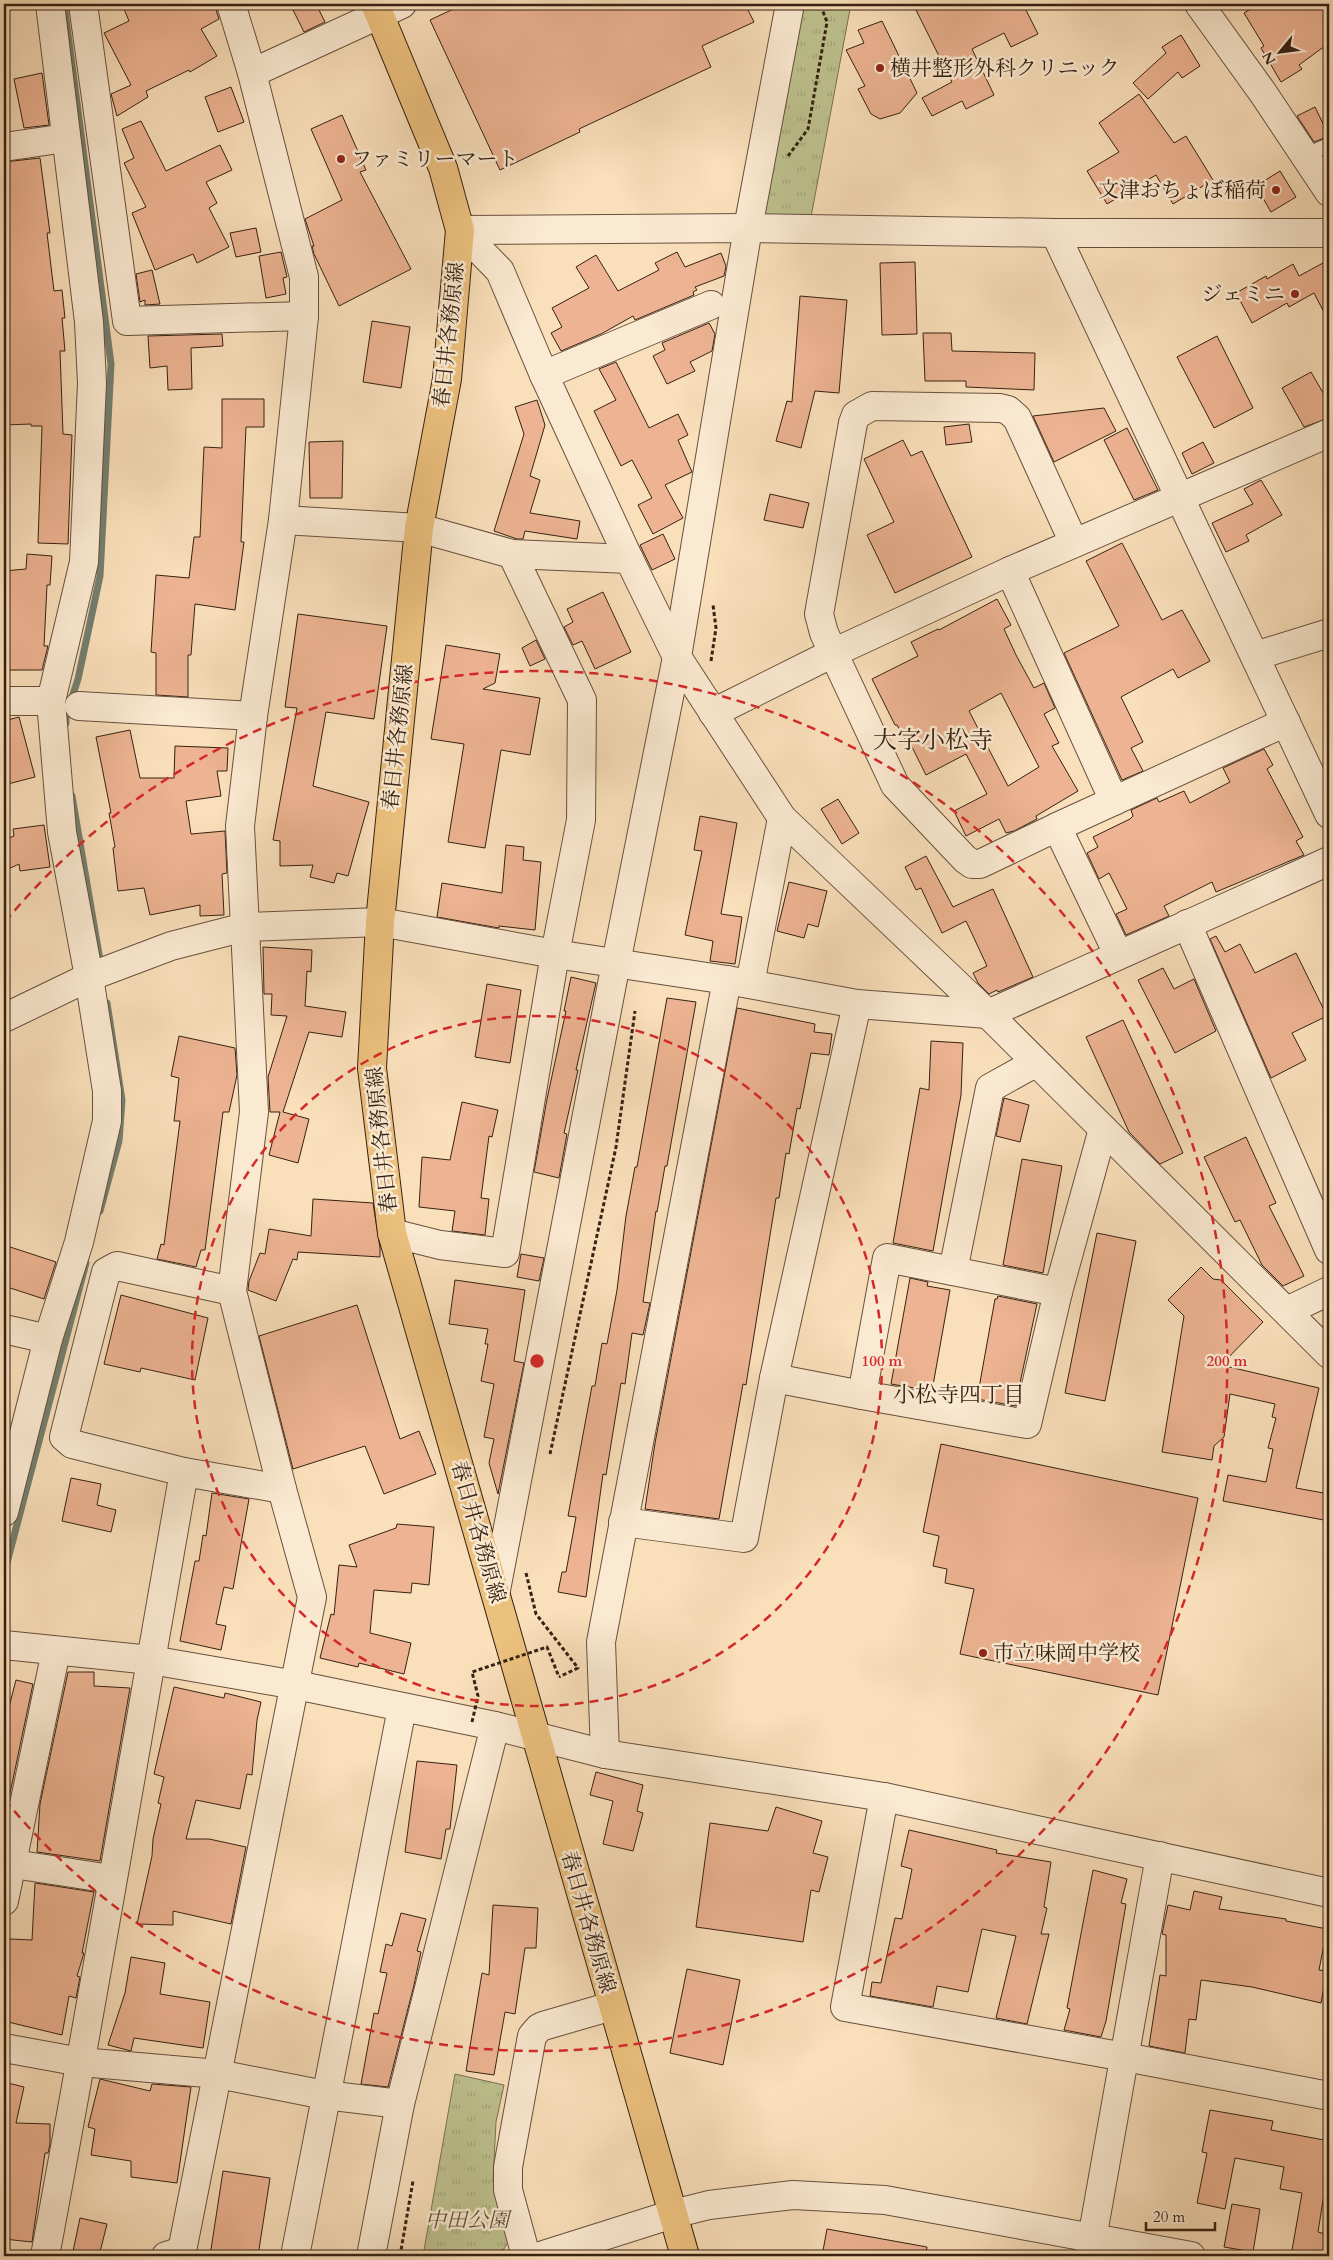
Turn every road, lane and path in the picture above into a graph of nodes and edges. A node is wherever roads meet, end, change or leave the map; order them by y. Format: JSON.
{"nodes":[{"id":1,"x":50,"y":4,"type":"edge"},
{"id":2,"x":84,"y":4,"type":"edge"},
{"id":3,"x":231,"y":4,"type":"edge"},
{"id":4,"x":790,"y":4,"type":"edge"},
{"id":5,"x":1199,"y":4,"type":"edge"},
{"id":6,"x":386,"y":7,"type":"edge"},
{"id":7,"x":252,"y":73,"type":"junction"},
{"id":8,"x":66,"y":138,"type":"junction"},
{"id":9,"x":4,"y":146,"type":"edge"},
{"id":10,"x":1318,"y":150,"type":"edge"},
{"id":11,"x":1329,"y":192,"type":"edge"},
{"id":12,"x":748,"y":228,"type":"junction"},
{"id":13,"x":460,"y":230,"type":"junction"},
{"id":14,"x":1055,"y":233,"type":"junction"},
{"id":15,"x":1329,"y":233,"type":"edge"},
{"id":16,"x":711,"y":305,"type":"dead end"},
{"id":17,"x":304,"y":316,"type":"junction"},
{"id":18,"x":544,"y":375,"type":"junction"},
{"id":19,"x":1329,"y":433,"type":"edge"},
{"id":20,"x":1180,"y":498,"type":"junction"},
{"id":21,"x":283,"y":520,"type":"junction"},
{"id":22,"x":419,"y":528,"type":"junction"},
{"id":23,"x":1074,"y":543,"type":"junction"},
{"id":24,"x":512,"y":554,"type":"junction"},
{"id":25,"x":629,"y":560,"type":"junction"},
{"id":26,"x":1010,"y":571,"type":"junction"},
{"id":27,"x":1329,"y":634,"type":"edge"},
{"id":28,"x":833,"y":654,"type":"junction"},
{"id":29,"x":1255,"y":656,"type":"junction"},
{"id":30,"x":677,"y":657,"type":"junction"},
{"id":31,"x":4,"y":701,"type":"edge"},
{"id":32,"x":51,"y":702,"type":"junction"},
{"id":33,"x":79,"y":706,"type":"dead end"},
{"id":34,"x":713,"y":713,"type":"junction"},
{"id":35,"x":253,"y":716,"type":"junction"},
{"id":36,"x":1286,"y":722,"type":"junction"},
{"id":37,"x":1114,"y":801,"type":"junction"},
{"id":38,"x":1329,"y":814,"type":"edge"},
{"id":39,"x":782,"y":818,"type":"junction"},
{"id":40,"x":1057,"y":827,"type":"junction"},
{"id":41,"x":1329,"y":860,"type":"edge"},
{"id":42,"x":380,"y":922,"type":"junction"},
{"id":43,"x":1186,"y":924,"type":"junction"},
{"id":44,"x":245,"y":927,"type":"junction"},
{"id":45,"x":555,"y":954,"type":"junction"},
{"id":46,"x":1118,"y":954,"type":"junction"},
{"id":47,"x":616,"y":963,"type":"junction"},
{"id":48,"x":89,"y":977,"type":"junction"},
{"id":49,"x":738,"y":982,"type":"junction"},
{"id":50,"x":857,"y":1004,"type":"junction"},
{"id":51,"x":988,"y":1014,"type":"junction"},
{"id":52,"x":4,"y":1018,"type":"edge"},
{"id":53,"x":1035,"y":1062,"type":"junction"},
{"id":54,"x":1103,"y":1129,"type":"junction"},
{"id":55,"x":392,"y":1233,"type":"junction"},
{"id":56,"x":1329,"y":1250,"type":"edge"},
{"id":57,"x":953,"y":1271,"type":"junction"},
{"id":58,"x":232,"y":1291,"type":"junction"},
{"id":59,"x":1329,"y":1291,"type":"edge"},
{"id":60,"x":1058,"y":1292,"type":"junction"},
{"id":61,"x":1288,"y":1311,"type":"junction"},
{"id":62,"x":4,"y":1329,"type":"edge"},
{"id":63,"x":48,"y":1339,"type":"junction"},
{"id":64,"x":1329,"y":1354,"type":"edge"},
{"id":65,"x":774,"y":1378,"type":"junction"},
{"id":66,"x":862,"y":1395,"type":"junction"},
{"id":67,"x":184,"y":1472,"type":"junction"},
{"id":68,"x":282,"y":1489,"type":"junction"},
{"id":69,"x":4,"y":1512,"type":"edge"},
{"id":70,"x":623,"y":1522,"type":"junction"},
{"id":71,"x":496,"y":1590,"type":"junction"},
{"id":72,"x":4,"y":1645,"type":"edge"},
{"id":73,"x":56,"y":1651,"type":"junction"},
{"id":74,"x":151,"y":1660,"type":"junction"},
{"id":75,"x":578,"y":1668,"type":"dead end"},
{"id":76,"x":296,"y":1686,"type":"junction"},
{"id":77,"x":402,"y":1708,"type":"junction"},
{"id":78,"x":484,"y":1724,"type":"junction"},
{"id":79,"x":536,"y":1738,"type":"junction"},
{"id":80,"x":606,"y":1754,"type":"junction"},
{"id":81,"x":884,"y":1797,"type":"junction"},
{"id":82,"x":1160,"y":1856,"type":"junction"},
{"id":83,"x":13,"y":1864,"type":"junction"},
{"id":84,"x":111,"y":1879,"type":"junction"},
{"id":85,"x":1329,"y":1893,"type":"edge"},
{"id":86,"x":4,"y":1902,"type":"edge"},
{"id":87,"x":612,"y":2006,"type":"junction"},
{"id":88,"x":4,"y":2048,"type":"edge"},
{"id":89,"x":1125,"y":2057,"type":"junction"},
{"id":90,"x":81,"y":2062,"type":"junction"},
{"id":91,"x":218,"y":2074,"type":"junction"},
{"id":92,"x":324,"y":2095,"type":"junction"},
{"id":93,"x":1329,"y":2096,"type":"edge"},
{"id":94,"x":400,"y":2104,"type":"junction"},
{"id":95,"x":673,"y":2214,"type":"junction"},
{"id":96,"x":1091,"y":2247,"type":"edge"},
{"id":97,"x":45,"y":2256,"type":"edge"},
{"id":98,"x":166,"y":2256,"type":"edge"},
{"id":99,"x":294,"y":2256,"type":"edge"},
{"id":100,"x":371,"y":2256,"type":"edge"},
{"id":101,"x":526,"y":2256,"type":"edge"},
{"id":102,"x":540,"y":2256,"type":"edge"},
{"id":103,"x":685,"y":2256,"type":"edge"},
{"id":104,"x":1192,"y":2256,"type":"edge"}],
"edges":[{"from":1,"to":8,"type":"street"},
{"from":2,"to":17,"type":"street"},
{"from":3,"to":7,"type":"street"},
{"from":4,"to":12,"type":"street"},
{"from":5,"to":10,"type":"street"},
{"from":6,"to":7,"type":"street"},
{"from":6,"to":13,"type":"main road","name":"春日井各務原線"},
{"from":7,"to":17,"type":"street"},
{"from":8,"to":9,"type":"street"},
{"from":8,"to":32,"type":"street"},
{"from":10,"to":11,"type":"street"},
{"from":12,"to":13,"type":"street"},
{"from":12,"to":14,"type":"street"},
{"from":12,"to":30,"type":"street"},
{"from":13,"to":18,"type":"street"},
{"from":13,"to":22,"type":"main road","name":"春日井各務原線"},
{"from":14,"to":15,"type":"street"},
{"from":14,"to":20,"type":"street"},
{"from":16,"to":18,"type":"street"},
{"from":17,"to":21,"type":"street"},
{"from":18,"to":25,"type":"street"},
{"from":19,"to":20,"type":"street"},
{"from":20,"to":23,"type":"street"},
{"from":20,"to":29,"type":"street"},
{"from":21,"to":22,"type":"street"},
{"from":21,"to":35,"type":"street"},
{"from":22,"to":24,"type":"street"},
{"from":22,"to":42,"type":"main road","name":"春日井各務原線"},
{"from":23,"to":26,"type":"street"},
{"from":23,"to":28,"type":"street"},
{"from":24,"to":25,"type":"street"},
{"from":24,"to":45,"type":"street"},
{"from":25,"to":30,"type":"street"},
{"from":26,"to":28,"type":"street"},
{"from":26,"to":37,"type":"street"},
{"from":27,"to":29,"type":"street"},
{"from":28,"to":34,"type":"street"},
{"from":28,"to":40,"type":"street"},
{"from":29,"to":36,"type":"street"},
{"from":30,"to":34,"type":"street"},
{"from":30,"to":47,"type":"street"},
{"from":31,"to":32,"type":"street"},
{"from":32,"to":48,"type":"street"},
{"from":33,"to":35,"type":"street"},
{"from":34,"to":39,"type":"street"},
{"from":35,"to":44,"type":"street"},
{"from":36,"to":37,"type":"street"},
{"from":36,"to":38,"type":"street"},
{"from":37,"to":40,"type":"street"},
{"from":39,"to":49,"type":"street"},
{"from":39,"to":51,"type":"street"},
{"from":40,"to":46,"type":"street"},
{"from":41,"to":43,"type":"street"},
{"from":42,"to":44,"type":"street"},
{"from":42,"to":45,"type":"street"},
{"from":42,"to":55,"type":"main road","name":"春日井各務原線"},
{"from":43,"to":46,"type":"street"},
{"from":43,"to":56,"type":"street"},
{"from":44,"to":48,"type":"street"},
{"from":44,"to":58,"type":"street"},
{"from":45,"to":47,"type":"street"},
{"from":45,"to":55,"type":"street"},
{"from":46,"to":51,"type":"street"},
{"from":47,"to":49,"type":"street"},
{"from":47,"to":71,"type":"street"},
{"from":48,"to":52,"type":"street"},
{"from":48,"to":63,"type":"street"},
{"from":49,"to":50,"type":"street"},
{"from":49,"to":70,"type":"street"},
{"from":50,"to":51,"type":"street"},
{"from":50,"to":65,"type":"street"},
{"from":51,"to":53,"type":"street"},
{"from":53,"to":54,"type":"street"},
{"from":53,"to":57,"type":"street"},
{"from":54,"to":60,"type":"street"},
{"from":54,"to":61,"type":"street"},
{"from":55,"to":71,"type":"main road","name":"春日井各務原線"},
{"from":57,"to":60,"type":"street"},
{"from":57,"to":66,"type":"street"},
{"from":58,"to":67,"type":"street"},
{"from":58,"to":68,"type":"street"},
{"from":59,"to":61,"type":"street"},
{"from":60,"to":66,"type":"street"},
{"from":61,"to":64,"type":"street"},
{"from":62,"to":63,"type":"street"},
{"from":63,"to":69,"type":"street"},
{"from":65,"to":66,"type":"street"},
{"from":65,"to":70,"type":"street"},
{"from":67,"to":68,"type":"street"},
{"from":67,"to":74,"type":"street"},
{"from":68,"to":76,"type":"street"},
{"from":70,"to":80,"type":"street"},
{"from":71,"to":79,"type":"main road","name":"春日井各務原線"},
{"from":72,"to":73,"type":"street"},
{"from":73,"to":74,"type":"street"},
{"from":73,"to":83,"type":"street"},
{"from":74,"to":76,"type":"street"},
{"from":74,"to":84,"type":"street"},
{"from":75,"to":78,"type":"path","bridge":true},
{"from":76,"to":77,"type":"street"},
{"from":76,"to":91,"type":"street"},
{"from":77,"to":78,"type":"street"},
{"from":77,"to":92,"type":"street"},
{"from":78,"to":79,"type":"street"},
{"from":78,"to":94,"type":"street"},
{"from":79,"to":80,"type":"street"},
{"from":79,"to":87,"type":"main road","name":"春日井各務原線"},
{"from":80,"to":81,"type":"street"},
{"from":81,"to":82,"type":"street"},
{"from":81,"to":89,"type":"street"},
{"from":82,"to":85,"type":"street"},
{"from":82,"to":89,"type":"street"},
{"from":83,"to":84,"type":"street"},
{"from":83,"to":86,"type":"street"},
{"from":84,"to":90,"type":"street"},
{"from":87,"to":95,"type":"main road","name":"春日井各務原線"},
{"from":87,"to":101,"type":"street"},
{"from":88,"to":90,"type":"street"},
{"from":89,"to":93,"type":"street"},
{"from":89,"to":96,"type":"street"},
{"from":90,"to":91,"type":"street"},
{"from":90,"to":97,"type":"street"},
{"from":91,"to":92,"type":"street"},
{"from":91,"to":98,"type":"street"},
{"from":92,"to":94,"type":"street"},
{"from":92,"to":99,"type":"street"},
{"from":94,"to":100,"type":"street"},
{"from":95,"to":96,"type":"street"},
{"from":95,"to":102,"type":"street"},
{"from":95,"to":103,"type":"main road","name":"春日井各務原線"},
{"from":96,"to":104,"type":"street"}]}
